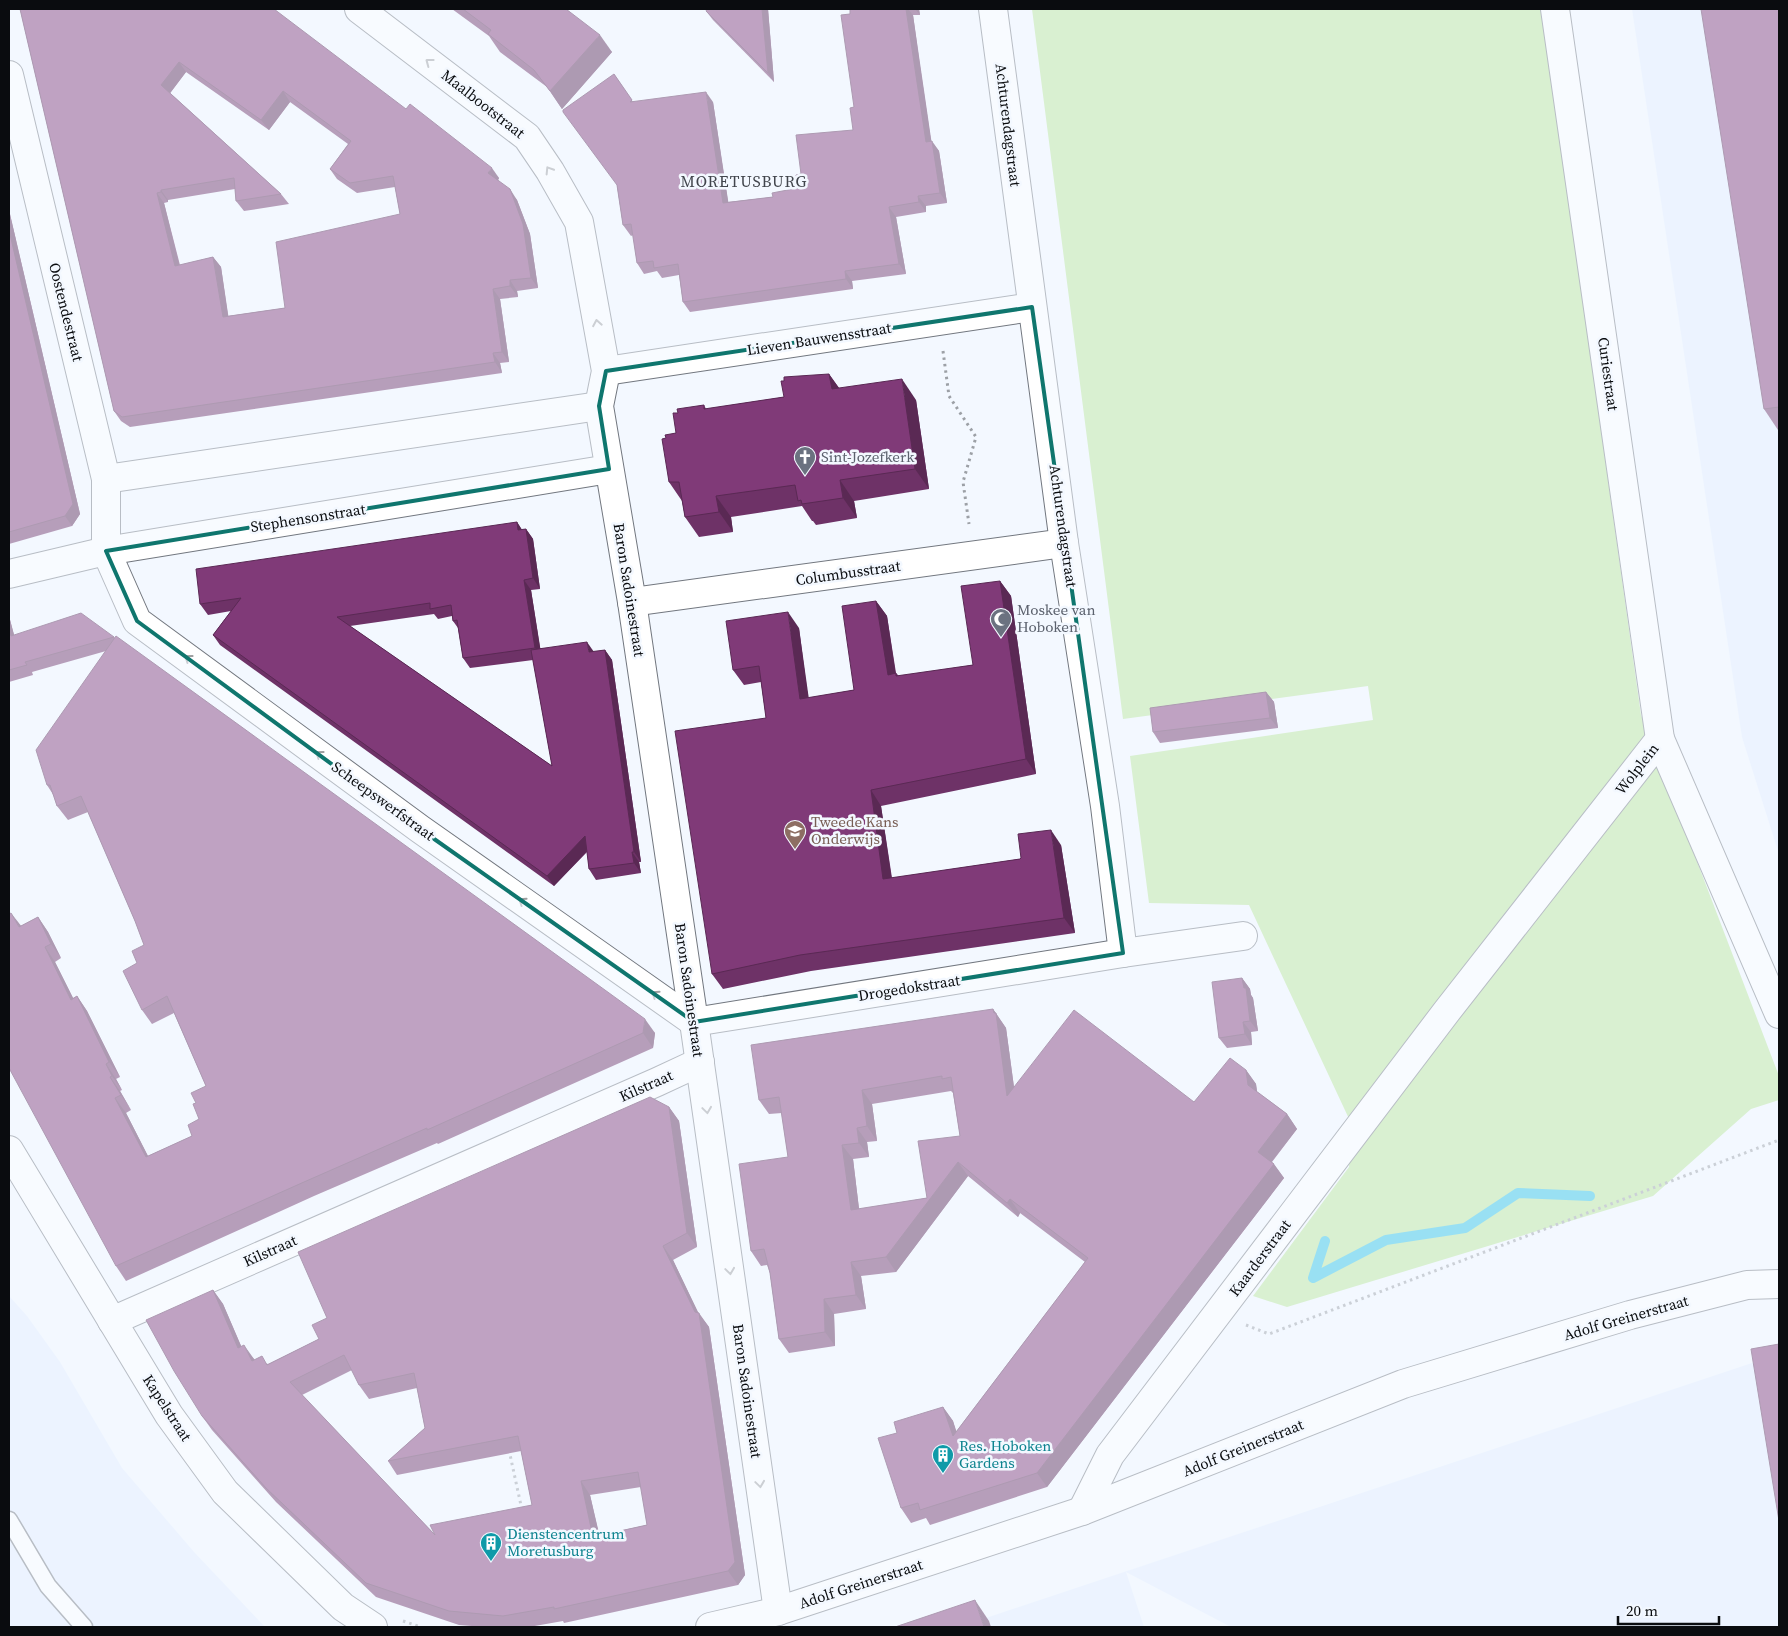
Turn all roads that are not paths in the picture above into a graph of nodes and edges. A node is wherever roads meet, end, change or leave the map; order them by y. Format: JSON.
{"nodes":[{"id":1,"x":359,"y":9,"type":"edge"},
{"id":2,"x":994,"y":9,"type":"edge"},
{"id":3,"x":1555,"y":9,"type":"edge"},
{"id":4,"x":9,"y":75,"type":"edge"},
{"id":5,"x":1032,"y":307,"type":"junction"},
{"id":6,"x":606,"y":370,"type":"junction"},
{"id":7,"x":599,"y":406,"type":"junction"},
{"id":8,"x":609,"y":469,"type":"junction"},
{"id":9,"x":106,"y":479,"type":"junction"},
{"id":10,"x":1064,"y":543,"type":"junction"},
{"id":11,"x":106,"y":551,"type":"junction"},
{"id":12,"x":9,"y":574,"type":"edge"},
{"id":13,"x":632,"y":602,"type":"junction"},
{"id":14,"x":1660,"y":739,"type":"junction"},
{"id":15,"x":1243,"y":936,"type":"dead end"},
{"id":16,"x":1123,"y":953,"type":"junction"},
{"id":17,"x":1447,"y":1011,"type":"joint"},
{"id":18,"x":1779,"y":1014,"type":"edge"},
{"id":19,"x":694,"y":1022,"type":"junction"},
{"id":20,"x":700,"y":1062,"type":"junction"},
{"id":21,"x":9,"y":1150,"type":"edge"},
{"id":22,"x":1779,"y":1284,"type":"edge"},
{"id":23,"x":112,"y":1321,"type":"junction"},
{"id":24,"x":1082,"y":1512,"type":"junction"},
{"id":25,"x":9,"y":1520,"type":"edge"},
{"id":26,"x":778,"y":1611,"type":"junction"},
{"id":27,"x":84,"y":1627,"type":"edge"},
{"id":28,"x":373,"y":1627,"type":"edge"},
{"id":29,"x":710,"y":1627,"type":"edge"}],
"edges":[{"from":6,"to":1,"type":"street","name":"Maalbootstraat","one_way":true},
{"from":2,"to":5,"type":"street","name":"Achturendagstraat"},
{"from":3,"to":14,"type":"street","name":"Curiestraat"},
{"from":4,"to":9,"type":"street","name":"Oostendestraat"},
{"from":5,"to":6,"type":"street","name":"Lieven Bauwensstraat"},
{"from":5,"to":10,"type":"street","name":"Achturendagstraat"},
{"from":6,"to":7,"type":"street","name":"Baron Sadoinestraat"},
{"from":7,"to":8,"type":"street","name":"Baron Sadoinestraat"},
{"from":7,"to":9,"type":"street"},
{"from":8,"to":11,"type":"street","name":"Stephensonstraat"},
{"from":8,"to":13,"type":"street","name":"Baron Sadoinestraat"},
{"from":9,"to":11,"type":"street","name":"Oostendestraat"},
{"from":10,"to":13,"type":"street","name":"Columbusstraat"},
{"from":10,"to":16,"type":"street","name":"Achturendagstraat"},
{"from":11,"to":12,"type":"street","name":"Stephensonstraat"},
{"from":19,"to":11,"type":"street","name":"Scheepswerfstraat","one_way":true},
{"from":13,"to":19,"type":"street","name":"Baron Sadoinestraat"},
{"from":14,"to":17,"type":"street","name":"Wolplein"},
{"from":14,"to":18,"type":"street","name":"Wolplein"},
{"from":15,"to":16,"type":"street"},
{"from":16,"to":19,"type":"street","name":"Drogedokstraat"},
{"from":17,"to":24,"type":"street","name":"Kaarderstraat"},
{"from":19,"to":20,"type":"street","name":"Baron Sadoinestraat"},
{"from":20,"to":23,"type":"street","name":"Kilstraat"},
{"from":20,"to":26,"type":"street","name":"Baron Sadoinestraat","one_way":true},
{"from":21,"to":23,"type":"street","name":"Kapelstraat"},
{"from":22,"to":24,"type":"street","name":"Adolf Greinerstraat"},
{"from":23,"to":28,"type":"street","name":"Kapelstraat"},
{"from":24,"to":26,"type":"street","name":"Adolf Greinerstraat"},
{"from":25,"to":27,"type":"lane"},
{"from":26,"to":29,"type":"street","name":"Adolf Greinerstraat"}]}
